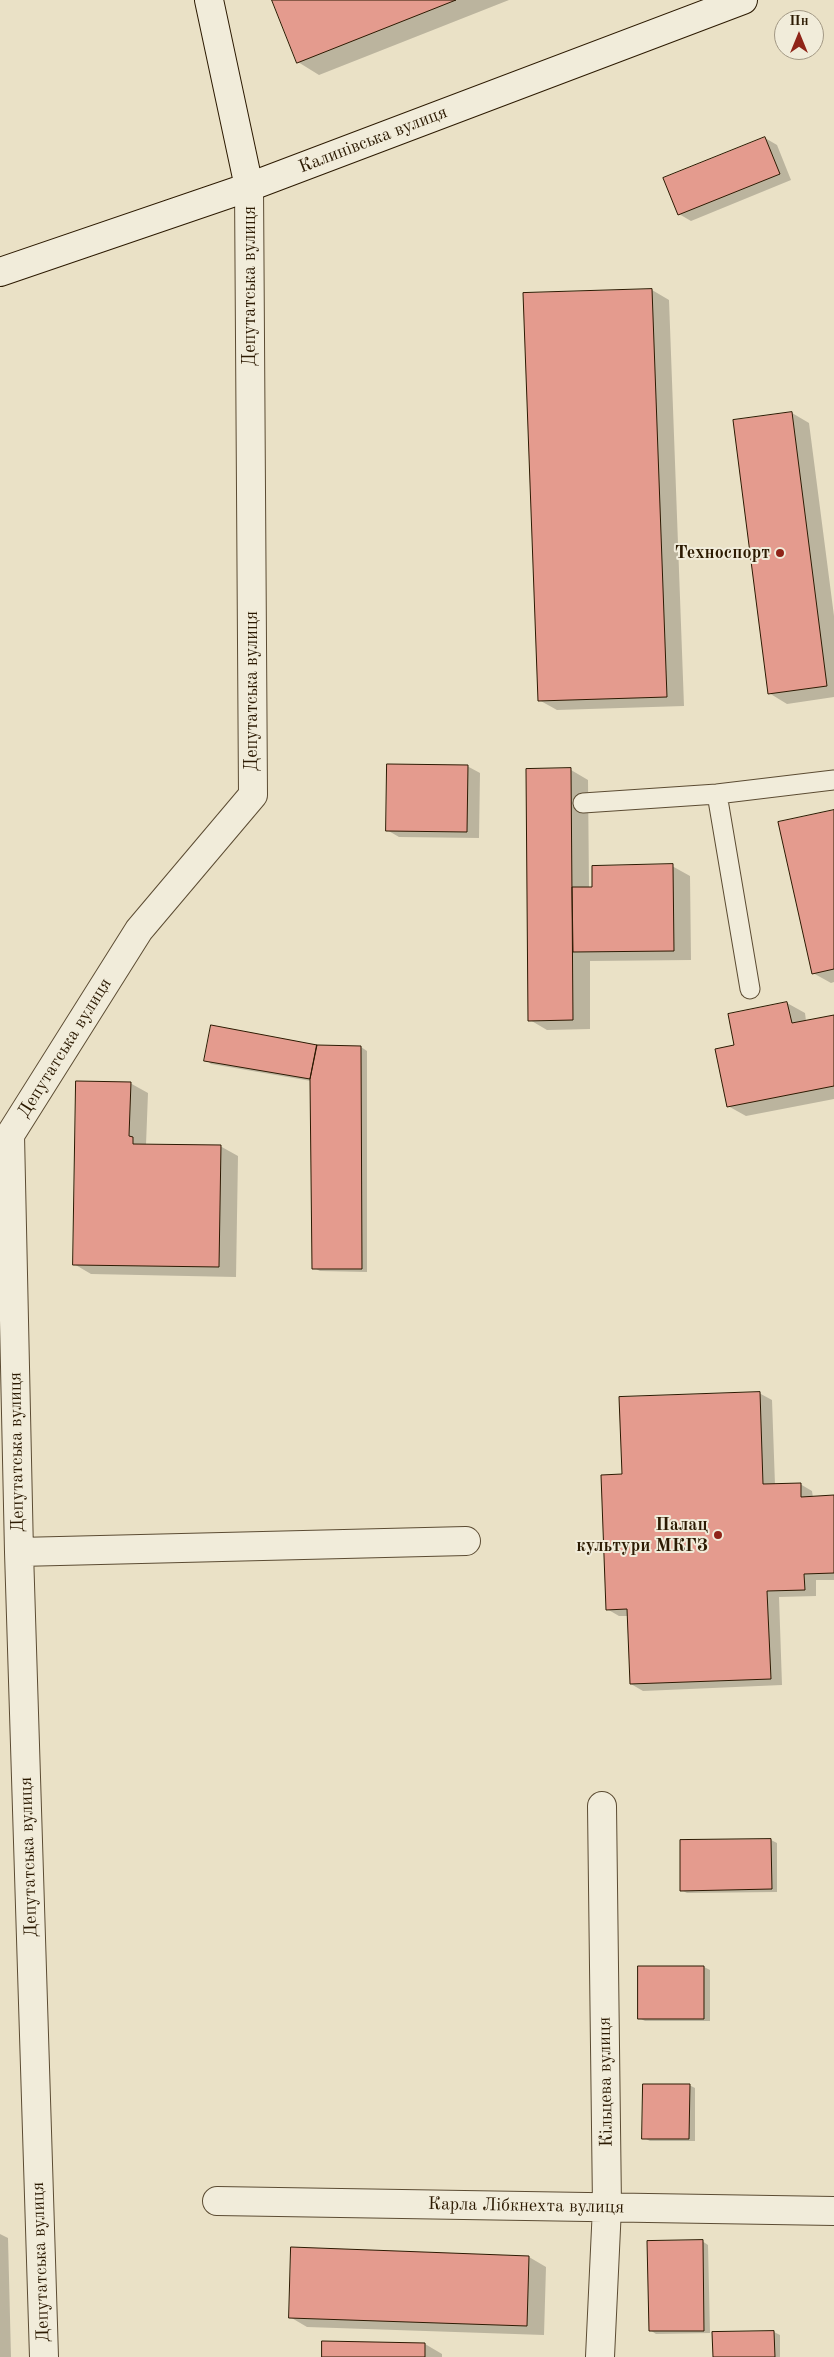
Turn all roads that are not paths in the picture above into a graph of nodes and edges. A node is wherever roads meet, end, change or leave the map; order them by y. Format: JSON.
{"nodes":[{"id":1,"x":209,"y":0,"type":"edge"},
{"id":2,"x":743,"y":0,"type":"edge"},
{"id":3,"x":249,"y":187,"type":"junction"},
{"id":4,"x":0,"y":272,"type":"edge"},
{"id":5,"x":834,"y":780,"type":"edge"},
{"id":6,"x":716,"y":794,"type":"junction"},
{"id":7,"x":584,"y":803,"type":"dead end"},
{"id":8,"x":750,"y":989,"type":"dead end"},
{"id":9,"x":466,"y":1541,"type":"dead end"},
{"id":10,"x":19,"y":1552,"type":"junction"},
{"id":11,"x":602,"y":1806,"type":"dead end"},
{"id":12,"x":218,"y":2201,"type":"dead end"},
{"id":13,"x":607,"y":2208,"type":"junction"},
{"id":14,"x":834,"y":2211,"type":"edge"},
{"id":15,"x":44,"y":2357,"type":"edge"},
{"id":16,"x":600,"y":2357,"type":"edge"}],
"edges":[{"from":1,"to":3,"type":"street","name":"Депутатська вулиця"},
{"from":2,"to":3,"type":"street","name":"Калинівська вулиця"},
{"from":3,"to":4,"type":"street","name":"Калинівська вулиця"},
{"from":3,"to":10,"type":"street","name":"Депутатська вулиця"},
{"from":5,"to":6,"type":"lane"},
{"from":6,"to":7,"type":"lane"},
{"from":6,"to":8,"type":"lane"},
{"from":9,"to":10,"type":"street"},
{"from":10,"to":15,"type":"street","name":"Депутатська вулиця"},
{"from":11,"to":13,"type":"street","name":"Кільцева вулиця"},
{"from":12,"to":13,"type":"street","name":"Карла Лібкнехта вулиця"},
{"from":13,"to":14,"type":"street","name":"Карла Лібкнехта вулиця"},
{"from":13,"to":16,"type":"street","name":"Кільцева вулиця"}]}
